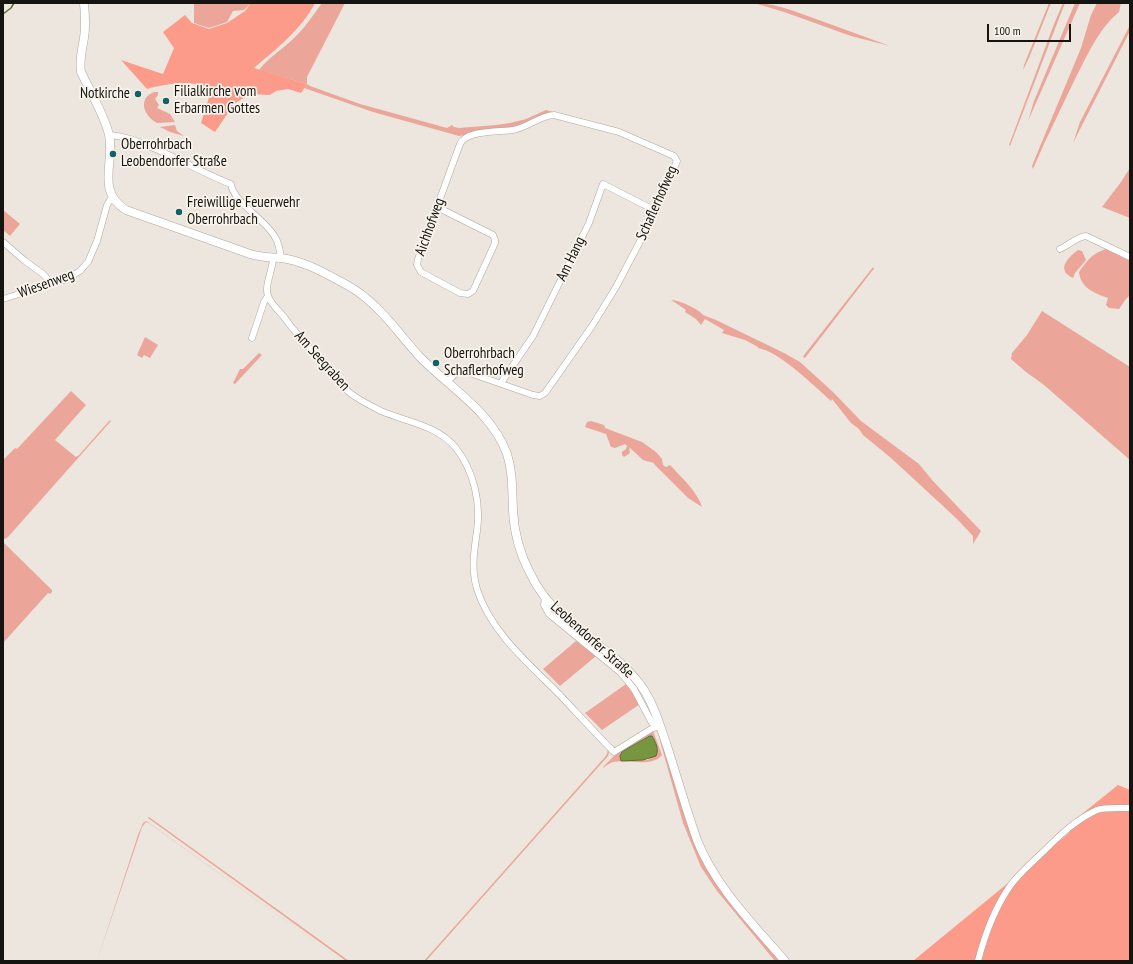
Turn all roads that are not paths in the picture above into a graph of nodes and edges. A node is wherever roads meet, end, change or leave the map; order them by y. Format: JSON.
{"nodes":[{"id":1,"x":84,"y":3,"type":"edge"},
{"id":2,"x":110,"y":135,"type":"junction"},
{"id":3,"x":463,"y":139,"type":"joint"},
{"id":4,"x":112,"y":197,"type":"junction"},
{"id":5,"x":438,"y":207,"type":"junction"},
{"id":6,"x":656,"y":211,"type":"junction"},
{"id":7,"x":3,"y":242,"type":"edge"},
{"id":8,"x":1060,"y":249,"type":"dead end"},
{"id":9,"x":1130,"y":257,"type":"edge"},
{"id":10,"x":277,"y":258,"type":"junction"},
{"id":11,"x":52,"y":284,"type":"junction"},
{"id":12,"x":268,"y":296,"type":"junction"},
{"id":13,"x":3,"y":299,"type":"edge"},
{"id":14,"x":252,"y":338,"type":"dead end"},
{"id":15,"x":447,"y":382,"type":"junction"},
{"id":16,"x":501,"y":383,"type":"junction"},
{"id":17,"x":660,"y":726,"type":"junction"},
{"id":18,"x":1130,"y":808,"type":"edge"},
{"id":19,"x":785,"y":961,"type":"edge"},
{"id":20,"x":978,"y":961,"type":"edge"}],
"edges":[{"from":1,"to":2,"type":"main road"},
{"from":2,"to":4,"type":"main road"},
{"from":2,"to":10,"type":"street"},
{"from":3,"to":5,"type":"street","name":"Aichhofweg"},
{"from":3,"to":6,"type":"street","name":"Schaflerhofweg"},
{"from":4,"to":10,"type":"main road","name":"Leobendorfer Straße"},
{"from":4,"to":11,"type":"street","name":"Wiesenweg"},
{"from":5,"to":5,"type":"street","name":"Aichhofweg"},
{"from":6,"to":16,"type":"street","name":"Schaflerhofweg"},
{"from":6,"to":16,"type":"street","name":"Am Hang"},
{"from":7,"to":11,"type":"street"},
{"from":8,"to":9,"type":"street"},
{"from":10,"to":12,"type":"street"},
{"from":10,"to":15,"type":"main road","name":"Leobendorfer Straße"},
{"from":11,"to":13,"type":"street","name":"Wiesenweg"},
{"from":12,"to":14,"type":"street"},
{"from":12,"to":17,"type":"street","name":"Am Seegraben"},
{"from":15,"to":16,"type":"street"},
{"from":15,"to":17,"type":"main road","name":"Leobendorfer Straße"},
{"from":17,"to":19,"type":"main road","name":"Leobendorfer Straße"},
{"from":18,"to":20,"type":"street"}]}
